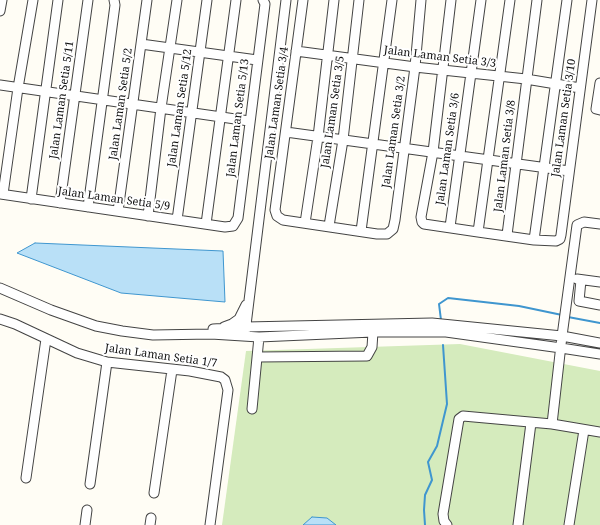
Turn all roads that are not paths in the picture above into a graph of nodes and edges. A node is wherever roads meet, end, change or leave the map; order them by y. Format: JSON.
{"nodes":[{"id":1,"x":2,"y":0,"type":"edge"},
{"id":2,"x":33,"y":0,"type":"edge"},
{"id":3,"x":58,"y":0,"type":"edge"},
{"id":4,"x":88,"y":0,"type":"edge"},
{"id":5,"x":114,"y":0,"type":"edge"},
{"id":6,"x":147,"y":0,"type":"edge"},
{"id":7,"x":176,"y":0,"type":"edge"},
{"id":8,"x":207,"y":0,"type":"edge"},
{"id":9,"x":236,"y":0,"type":"edge"},
{"id":10,"x":286,"y":0,"type":"edge"},
{"id":11,"x":303,"y":0,"type":"edge"},
{"id":12,"x":334,"y":0,"type":"edge"},
{"id":13,"x":359,"y":0,"type":"edge"},
{"id":14,"x":392,"y":0,"type":"edge"},
{"id":15,"x":421,"y":0,"type":"edge"},
{"id":16,"x":451,"y":0,"type":"edge"},
{"id":17,"x":481,"y":0,"type":"edge"},
{"id":18,"x":510,"y":0,"type":"edge"},
{"id":19,"x":537,"y":0,"type":"edge"},
{"id":20,"x":568,"y":0,"type":"edge"},
{"id":21,"x":592,"y":0,"type":"edge"},
{"id":22,"x":264,"y":2,"type":"edge"},
{"id":23,"x":0,"y":12,"type":"edge"},
{"id":24,"x":141,"y":44,"type":"junction"},
{"id":25,"x":170,"y":48,"type":"junction"},
{"id":26,"x":296,"y":51,"type":"junction"},
{"id":27,"x":200,"y":53,"type":"junction"},
{"id":28,"x":328,"y":54,"type":"junction"},
{"id":29,"x":227,"y":56,"type":"junction"},
{"id":30,"x":353,"y":59,"type":"junction"},
{"id":31,"x":257,"y":60,"type":"junction"},
{"id":32,"x":384,"y":62,"type":"junction"},
{"id":33,"x":415,"y":67,"type":"junction"},
{"id":34,"x":443,"y":70,"type":"junction"},
{"id":35,"x":470,"y":73,"type":"junction"},
{"id":36,"x":500,"y":77,"type":"junction"},
{"id":37,"x":526,"y":79,"type":"junction"},
{"id":38,"x":600,"y":83,"type":"edge"},
{"id":39,"x":556,"y":85,"type":"junction"},
{"id":40,"x":0,"y":86,"type":"edge"},
{"id":41,"x":18,"y":88,"type":"junction"},
{"id":42,"x":580,"y":88,"type":"junction"},
{"id":43,"x":46,"y":92,"type":"junction"},
{"id":44,"x":74,"y":96,"type":"junction"},
{"id":45,"x":102,"y":100,"type":"junction"},
{"id":46,"x":132,"y":104,"type":"junction"},
{"id":47,"x":161,"y":108,"type":"junction"},
{"id":48,"x":600,"y":110,"type":"edge"},
{"id":49,"x":192,"y":113,"type":"junction"},
{"id":50,"x":220,"y":116,"type":"junction"},
{"id":51,"x":250,"y":121,"type":"junction"},
{"id":52,"x":286,"y":132,"type":"junction"},
{"id":53,"x":318,"y":137,"type":"junction"},
{"id":54,"x":343,"y":140,"type":"junction"},
{"id":55,"x":374,"y":143,"type":"junction"},
{"id":56,"x":404,"y":149,"type":"junction"},
{"id":57,"x":433,"y":152,"type":"junction"},
{"id":58,"x":460,"y":155,"type":"junction"},
{"id":59,"x":489,"y":160,"type":"junction"},
{"id":60,"x":517,"y":164,"type":"junction"},
{"id":61,"x":544,"y":168,"type":"junction"},
{"id":62,"x":569,"y":171,"type":"junction"},
{"id":63,"x":2,"y":194,"type":"edge"},
{"id":64,"x":31,"y":199,"type":"junction"},
{"id":65,"x":60,"y":203,"type":"junction"},
{"id":66,"x":88,"y":207,"type":"junction"},
{"id":67,"x":118,"y":211,"type":"junction"},
{"id":68,"x":148,"y":216,"type":"junction"},
{"id":69,"x":177,"y":220,"type":"junction"},
{"id":70,"x":305,"y":223,"type":"junction"},
{"id":71,"x":206,"y":224,"type":"junction"},
{"id":72,"x":600,"y":224,"type":"edge"},
{"id":73,"x":330,"y":226,"type":"junction"},
{"id":74,"x":225,"y":227,"type":"joint"},
{"id":75,"x":450,"y":227,"type":"junction"},
{"id":76,"x":361,"y":232,"type":"junction"},
{"id":77,"x":478,"y":232,"type":"junction"},
{"id":78,"x":507,"y":235,"type":"junction"},
{"id":79,"x":534,"y":240,"type":"junction"},
{"id":80,"x":570,"y":278,"type":"junction"},
{"id":81,"x":581,"y":280,"type":"junction"},
{"id":82,"x":600,"y":282,"type":"edge"},
{"id":83,"x":0,"y":283,"type":"edge"},
{"id":84,"x":0,"y":288,"type":"edge"},
{"id":85,"x":250,"y":297,"type":"junction"},
{"id":86,"x":598,"y":307,"type":"edge"},
{"id":87,"x":565,"y":313,"type":"junction"},
{"id":88,"x":0,"y":319,"type":"edge"},
{"id":89,"x":219,"y":329,"type":"junction"},
{"id":90,"x":246,"y":332,"type":"junction"},
{"id":91,"x":373,"y":332,"type":"junction"},
{"id":92,"x":562,"y":336,"type":"junction"},
{"id":93,"x":259,"y":337,"type":"junction"},
{"id":94,"x":46,"y":339,"type":"junction"},
{"id":95,"x":600,"y":343,"type":"edge"},
{"id":96,"x":561,"y":348,"type":"junction"},
{"id":97,"x":600,"y":354,"type":"edge"},
{"id":98,"x":258,"y":357,"type":"junction"},
{"id":99,"x":107,"y":362,"type":"junction"},
{"id":100,"x":172,"y":370,"type":"junction"},
{"id":101,"x":252,"y":409,"type":"dead end"},
{"id":102,"x":531,"y":423,"type":"junction"},
{"id":103,"x":552,"y":424,"type":"junction"},
{"id":104,"x":584,"y":430,"type":"junction"},
{"id":105,"x":600,"y":432,"type":"edge"},
{"id":106,"x":26,"y":478,"type":"dead end"},
{"id":107,"x":90,"y":484,"type":"dead end"},
{"id":108,"x":154,"y":493,"type":"dead end"},
{"id":109,"x":87,"y":510,"type":"dead end"},
{"id":110,"x":85,"y":525,"type":"edge"},
{"id":111,"x":210,"y":525,"type":"edge"},
{"id":112,"x":447,"y":525,"type":"edge"},
{"id":113,"x":518,"y":525,"type":"edge"},
{"id":114,"x":569,"y":525,"type":"edge"}],
"edges":[{"from":1,"to":23,"type":"street"},
{"from":2,"to":41,"type":"street"},
{"from":3,"to":43,"type":"street"},
{"from":4,"to":44,"type":"street","name":"Jalan Laman Setia 5/11"},
{"from":5,"to":45,"type":"street"},
{"from":6,"to":24,"type":"street","name":"Jalan Laman Setia 5/2"},
{"from":7,"to":25,"type":"street"},
{"from":8,"to":27,"type":"street","name":"Jalan Laman Setia 5/12"},
{"from":9,"to":29,"type":"street"},
{"from":10,"to":85,"type":"street"},
{"from":11,"to":26,"type":"street","name":"Jalan Laman Setia 3/4"},
{"from":12,"to":28,"type":"street"},
{"from":13,"to":30,"type":"street","name":"Jalan Laman Setia 3/5"},
{"from":14,"to":32,"type":"street"},
{"from":15,"to":33,"type":"street","name":"Jalan Laman Setia 3/2"},
{"from":16,"to":34,"type":"street"},
{"from":17,"to":35,"type":"street","name":"Jalan Laman Setia 3/6"},
{"from":18,"to":36,"type":"street"},
{"from":19,"to":37,"type":"street","name":"Jalan Laman Setia 3/8"},
{"from":20,"to":39,"type":"street"},
{"from":21,"to":42,"type":"street","name":"Jalan Laman Setia 3/10"},
{"from":22,"to":31,"type":"street","name":"Jalan Laman Setia 5/13"},
{"from":24,"to":25,"type":"street"},
{"from":24,"to":46,"type":"street","name":"Jalan Laman Setia 5/2"},
{"from":25,"to":27,"type":"street"},
{"from":25,"to":47,"type":"street"},
{"from":26,"to":28,"type":"street","name":"Jalan Laman Setia 3/3"},
{"from":26,"to":52,"type":"street","name":"Jalan Laman Setia 3/4"},
{"from":27,"to":29,"type":"street"},
{"from":27,"to":49,"type":"street","name":"Jalan Laman Setia 5/12"},
{"from":28,"to":30,"type":"street","name":"Jalan Laman Setia 3/3"},
{"from":28,"to":53,"type":"street"},
{"from":29,"to":31,"type":"street"},
{"from":29,"to":50,"type":"street"},
{"from":30,"to":32,"type":"street","name":"Jalan Laman Setia 3/3"},
{"from":30,"to":54,"type":"street","name":"Jalan Laman Setia 3/5"},
{"from":31,"to":51,"type":"street","name":"Jalan Laman Setia 5/13"},
{"from":32,"to":33,"type":"street","name":"Jalan Laman Setia 3/3"},
{"from":32,"to":55,"type":"street"},
{"from":33,"to":34,"type":"street","name":"Jalan Laman Setia 3/3"},
{"from":33,"to":56,"type":"street","name":"Jalan Laman Setia 3/2"},
{"from":34,"to":35,"type":"street","name":"Jalan Laman Setia 3/3"},
{"from":34,"to":57,"type":"street"},
{"from":35,"to":36,"type":"street","name":"Jalan Laman Setia 3/3"},
{"from":35,"to":58,"type":"street","name":"Jalan Laman Setia 3/6"},
{"from":36,"to":37,"type":"street","name":"Jalan Laman Setia 3/3"},
{"from":36,"to":59,"type":"street"},
{"from":37,"to":39,"type":"street","name":"Jalan Laman Setia 3/3"},
{"from":37,"to":60,"type":"street","name":"Jalan Laman Setia 3/8"},
{"from":38,"to":48,"type":"street"},
{"from":39,"to":42,"type":"street","name":"Jalan Laman Setia 3/3"},
{"from":39,"to":61,"type":"street"},
{"from":40,"to":41,"type":"street"},
{"from":41,"to":43,"type":"street"},
{"from":41,"to":63,"type":"street"},
{"from":42,"to":62,"type":"street","name":"Jalan Laman Setia 3/10"},
{"from":43,"to":44,"type":"street"},
{"from":43,"to":64,"type":"street"},
{"from":44,"to":45,"type":"street"},
{"from":44,"to":65,"type":"street","name":"Jalan Laman Setia 5/11"},
{"from":45,"to":46,"type":"street"},
{"from":45,"to":66,"type":"street"},
{"from":46,"to":47,"type":"street"},
{"from":46,"to":67,"type":"street","name":"Jalan Laman Setia 5/2"},
{"from":47,"to":49,"type":"street"},
{"from":47,"to":68,"type":"street"},
{"from":49,"to":50,"type":"street"},
{"from":49,"to":69,"type":"street","name":"Jalan Laman Setia 5/12"},
{"from":50,"to":51,"type":"street"},
{"from":50,"to":71,"type":"street"},
{"from":51,"to":74,"type":"street","name":"Jalan Laman Setia 5/13"},
{"from":52,"to":53,"type":"street"},
{"from":52,"to":70,"type":"street","name":"Jalan Laman Setia 3/4"},
{"from":53,"to":54,"type":"street"},
{"from":53,"to":70,"type":"street"},
{"from":54,"to":55,"type":"street"},
{"from":54,"to":73,"type":"street","name":"Jalan Laman Setia 3/5"},
{"from":55,"to":56,"type":"street"},
{"from":55,"to":76,"type":"street"},
{"from":56,"to":57,"type":"street"},
{"from":56,"to":76,"type":"street","name":"Jalan Laman Setia 3/2"},
{"from":57,"to":58,"type":"street"},
{"from":57,"to":75,"type":"street"},
{"from":58,"to":59,"type":"street"},
{"from":58,"to":75,"type":"street","name":"Jalan Laman Setia 3/6"},
{"from":59,"to":60,"type":"street"},
{"from":59,"to":77,"type":"street"},
{"from":60,"to":61,"type":"street"},
{"from":60,"to":78,"type":"street","name":"Jalan Laman Setia 3/8"},
{"from":61,"to":62,"type":"street"},
{"from":61,"to":79,"type":"street"},
{"from":62,"to":79,"type":"street","name":"Jalan Laman Setia 3/10"},
{"from":63,"to":64,"type":"street","name":"Jalan Laman Setia 5/9"},
{"from":64,"to":65,"type":"street","name":"Jalan Laman Setia 5/9"},
{"from":65,"to":66,"type":"street","name":"Jalan Laman Setia 5/9"},
{"from":66,"to":67,"type":"street","name":"Jalan Laman Setia 5/9"},
{"from":67,"to":68,"type":"street","name":"Jalan Laman Setia 5/9"},
{"from":68,"to":69,"type":"street","name":"Jalan Laman Setia 5/9"},
{"from":69,"to":71,"type":"street","name":"Jalan Laman Setia 5/9"},
{"from":70,"to":73,"type":"street"},
{"from":71,"to":74,"type":"street","name":"Jalan Laman Setia 5/9"},
{"from":72,"to":80,"type":"street"},
{"from":73,"to":76,"type":"street"},
{"from":75,"to":77,"type":"street"},
{"from":77,"to":78,"type":"street"},
{"from":78,"to":79,"type":"street"},
{"from":80,"to":81,"type":"street"},
{"from":80,"to":87,"type":"street"},
{"from":81,"to":82,"type":"street"},
{"from":81,"to":86,"type":"street"},
{"from":83,"to":89,"type":"street"},
{"from":84,"to":90,"type":"street"},
{"from":85,"to":89,"type":"street"},
{"from":85,"to":90,"type":"street"},
{"from":86,"to":87,"type":"street"},
{"from":87,"to":92,"type":"street"},
{"from":88,"to":94,"type":"street","name":"Jalan Laman Setia 1/7"},
{"from":89,"to":90,"type":"street"},
{"from":90,"to":92,"type":"street"},
{"from":90,"to":93,"type":"street"},
{"from":91,"to":93,"type":"street"},
{"from":91,"to":96,"type":"street"},
{"from":91,"to":98,"type":"street"},
{"from":92,"to":95,"type":"street"},
{"from":92,"to":96,"type":"street"},
{"from":93,"to":98,"type":"street"},
{"from":94,"to":99,"type":"street","name":"Jalan Laman Setia 1/7"},
{"from":94,"to":106,"type":"street"},
{"from":96,"to":97,"type":"street"},
{"from":96,"to":103,"type":"street"},
{"from":98,"to":101,"type":"street"},
{"from":99,"to":100,"type":"street","name":"Jalan Laman Setia 1/7"},
{"from":99,"to":107,"type":"street"},
{"from":100,"to":108,"type":"street"},
{"from":100,"to":111,"type":"street","name":"Jalan Laman Setia 1/7"},
{"from":102,"to":103,"type":"street"},
{"from":102,"to":112,"type":"street"},
{"from":102,"to":113,"type":"street"},
{"from":103,"to":104,"type":"street"},
{"from":104,"to":105,"type":"street"},
{"from":104,"to":114,"type":"street"},
{"from":109,"to":110,"type":"street"}]}
